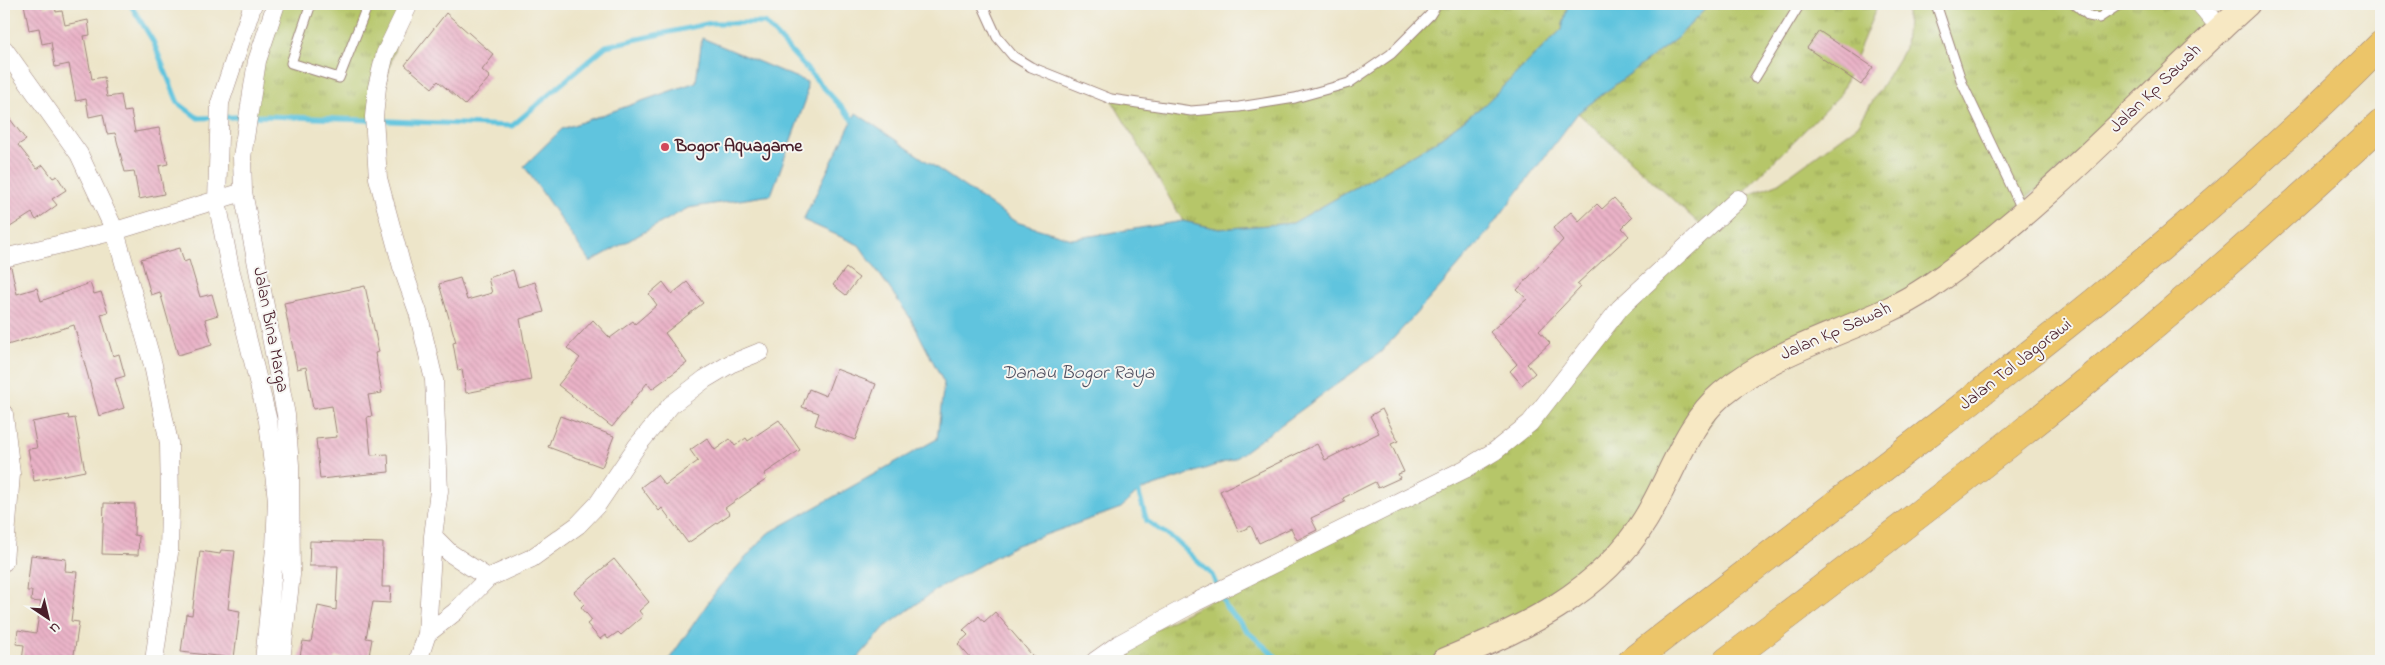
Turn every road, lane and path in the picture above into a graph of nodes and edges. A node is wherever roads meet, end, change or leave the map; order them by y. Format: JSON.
{"nodes":[{"id":1,"x":253,"y":4,"type":"edge"},
{"id":2,"x":276,"y":4,"type":"edge"},
{"id":3,"x":311,"y":4,"type":"edge"},
{"id":4,"x":368,"y":4,"type":"edge"},
{"id":5,"x":409,"y":4,"type":"edge"},
{"id":6,"x":982,"y":4,"type":"edge"},
{"id":7,"x":1437,"y":4,"type":"edge"},
{"id":8,"x":1800,"y":4,"type":"edge"},
{"id":9,"x":1936,"y":4,"type":"edge"},
{"id":10,"x":2075,"y":4,"type":"edge"},
{"id":11,"x":2120,"y":4,"type":"edge"},
{"id":12,"x":2200,"y":4,"type":"edge"},
{"id":13,"x":2247,"y":4,"type":"edge"},
{"id":14,"x":2109,"y":7,"type":"edge"},
{"id":15,"x":2220,"y":28,"type":"junction"},
{"id":16,"x":2381,"y":45,"type":"edge"},
{"id":17,"x":4,"y":49,"type":"edge"},
{"id":18,"x":1755,"y":78,"type":"dead end"},
{"id":19,"x":2381,"y":124,"type":"edge"},
{"id":20,"x":243,"y":192,"type":"junction"},
{"id":21,"x":1738,"y":199,"type":"dead end"},
{"id":22,"x":217,"y":201,"type":"junction"},
{"id":23,"x":2025,"y":215,"type":"junction"},
{"id":24,"x":115,"y":231,"type":"junction"},
{"id":25,"x":4,"y":258,"type":"edge"},
{"id":26,"x":760,"y":352,"type":"dead end"},
{"id":27,"x":4,"y":414,"type":"edge"},
{"id":28,"x":433,"y":536,"type":"junction"},
{"id":29,"x":4,"y":562,"type":"edge"},
{"id":30,"x":488,"y":578,"type":"junction"},
{"id":31,"x":427,"y":634,"type":"junction"},
{"id":32,"x":154,"y":661,"type":"edge"},
{"id":33,"x":264,"y":661,"type":"edge"},
{"id":34,"x":281,"y":661,"type":"edge"},
{"id":35,"x":418,"y":661,"type":"edge"},
{"id":36,"x":1095,"y":661,"type":"edge"},
{"id":37,"x":1444,"y":661,"type":"edge"},
{"id":38,"x":1632,"y":661,"type":"edge"},
{"id":39,"x":1728,"y":661,"type":"edge"}],
"edges":[{"from":1,"to":22,"type":"street","name":"Jalan Bina Marga"},
{"from":2,"to":20,"type":"street","name":"Jalan Bina Marga"},
{"from":3,"to":4,"type":"lane"},
{"from":5,"to":28,"type":"street"},
{"from":6,"to":7,"type":"lane"},
{"from":8,"to":18,"type":"lane"},
{"from":9,"to":23,"type":"lane"},
{"from":10,"to":14,"type":"lane"},
{"from":11,"to":14,"type":"lane"},
{"from":12,"to":15,"type":"street"},
{"from":13,"to":15,"type":"street","name":"Jalan Kp Sawah"},
{"from":15,"to":23,"type":"street","name":"Jalan Kp Sawah"},
{"from":16,"to":38,"type":"highway","name":"Jalan Tol Jagorawi"},
{"from":17,"to":24,"type":"street"},
{"from":19,"to":39,"type":"highway"},
{"from":20,"to":22,"type":"street"},
{"from":20,"to":34,"type":"street","name":"Jalan Bina Marga"},
{"from":21,"to":36,"type":"street"},
{"from":22,"to":24,"type":"street"},
{"from":22,"to":33,"type":"street","name":"Jalan Bina Marga"},
{"from":23,"to":37,"type":"street","name":"Jalan Kp Sawah"},
{"from":24,"to":25,"type":"street"},
{"from":24,"to":32,"type":"street"},
{"from":26,"to":30,"type":"street"},
{"from":27,"to":29,"type":"street"},
{"from":28,"to":30,"type":"street"},
{"from":28,"to":31,"type":"street"},
{"from":30,"to":31,"type":"street"},
{"from":31,"to":35,"type":"street"}]}
